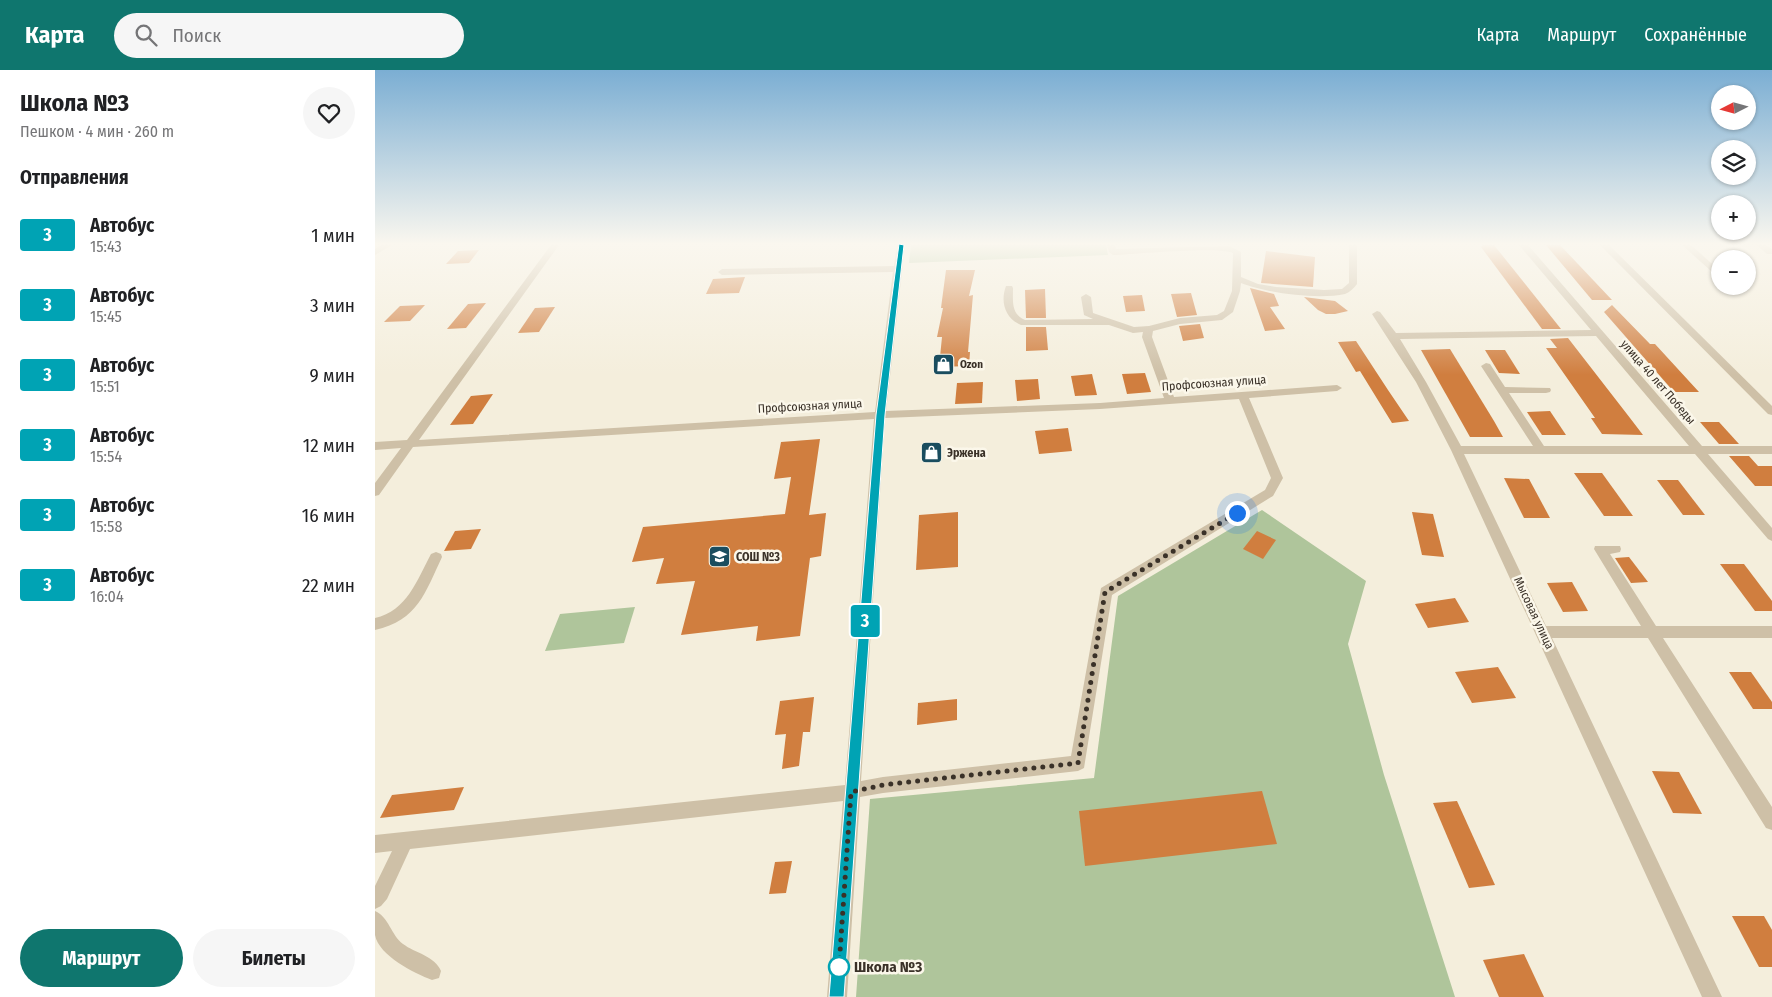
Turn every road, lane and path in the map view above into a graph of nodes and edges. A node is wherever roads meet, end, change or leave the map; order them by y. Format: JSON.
{"nodes":[{"id":1,"x":523,"y":288,"type":"edge"},
{"id":2,"x":896,"y":288,"type":"edge"},
{"id":3,"x":1009,"y":288,"type":"dead end"},
{"id":4,"x":1236,"y":288,"type":"edge"},
{"id":5,"x":1267,"y":288,"type":"edge"},
{"id":6,"x":1348,"y":288,"type":"edge"},
{"id":7,"x":1560,"y":288,"type":"edge"},
{"id":8,"x":1648,"y":288,"type":"edge"},
{"id":9,"x":1086,"y":296,"type":"dead end"},
{"id":10,"x":1377,"y":314,"type":"dead end"},
{"id":11,"x":1110,"y":322,"type":"junction"},
{"id":12,"x":1149,"y":329,"type":"junction"},
{"id":13,"x":1599,"y":333,"type":"junction"},
{"id":14,"x":1393,"y":336,"type":"junction"},
{"id":15,"x":1486,"y":366,"type":"dead end"},
{"id":16,"x":1337,"y":388,"type":"dead end"},
{"id":17,"x":1503,"y":390,"type":"junction"},
{"id":18,"x":1546,"y":390,"type":"dead end"},
{"id":19,"x":1243,"y":395,"type":"junction"},
{"id":20,"x":1170,"y":401,"type":"junction"},
{"id":21,"x":1772,"y":412,"type":"edge"},
{"id":22,"x":880,"y":415,"type":"junction"},
{"id":23,"x":410,"y":443,"type":"junction"},
{"id":24,"x":375,"y":446,"type":"edge"},
{"id":25,"x":1457,"y":450,"type":"junction"},
{"id":26,"x":1541,"y":450,"type":"junction"},
{"id":27,"x":1700,"y":450,"type":"junction"},
{"id":28,"x":1772,"y":450,"type":"edge"},
{"id":29,"x":375,"y":492,"type":"edge"},
{"id":30,"x":1772,"y":536,"type":"edge"},
{"id":31,"x":1615,"y":549,"type":"dead end"},
{"id":32,"x":436,"y":557,"type":"dead end"},
{"id":33,"x":375,"y":624,"type":"edge"},
{"id":34,"x":1542,"y":632,"type":"junction"},
{"id":35,"x":1652,"y":632,"type":"junction"},
{"id":36,"x":1772,"y":632,"type":"edge"},
{"id":37,"x":851,"y":792,"type":"junction"},
{"id":38,"x":1772,"y":822,"type":"edge"},
{"id":39,"x":405,"y":841,"type":"junction"},
{"id":40,"x":375,"y":844,"type":"edge"},
{"id":41,"x":375,"y":900,"type":"edge"},
{"id":42,"x":375,"y":920,"type":"edge"},
{"id":43,"x":432,"y":971,"type":"dead end"},
{"id":44,"x":837,"y":997,"type":"edge"},
{"id":45,"x":1712,"y":997,"type":"edge"}],
"edges":[{"from":1,"to":23,"type":"street"},
{"from":2,"to":22,"type":"street"},
{"from":3,"to":11,"type":"street"},
{"from":4,"to":12,"type":"street"},
{"from":5,"to":6,"type":"street"},
{"from":7,"to":13,"type":"street","name":"улица 40 лет Победы"},
{"from":8,"to":21,"type":"street"},
{"from":9,"to":11,"type":"street"},
{"from":10,"to":14,"type":"street","name":"Мысовая улица"},
{"from":11,"to":12,"type":"street"},
{"from":12,"to":20,"type":"street"},
{"from":13,"to":14,"type":"street"},
{"from":13,"to":27,"type":"street","name":"улица 40 лет Победы"},
{"from":14,"to":25,"type":"street","name":"Мысовая улица"},
{"from":15,"to":17,"type":"street"},
{"from":16,"to":19,"type":"street","name":"Профсоюзная улица"},
{"from":17,"to":18,"type":"street"},
{"from":17,"to":26,"type":"street"},
{"from":19,"to":20,"type":"street","name":"Профсоюзная улица"},
{"from":19,"to":37,"type":"street"},
{"from":20,"to":22,"type":"street","name":"Профсоюзная улица"},
{"from":22,"to":23,"type":"street","name":"Профсоюзная улица"},
{"from":22,"to":37,"type":"street"},
{"from":23,"to":24,"type":"street","name":"Профсоюзная улица"},
{"from":23,"to":29,"type":"street"},
{"from":25,"to":26,"type":"street"},
{"from":25,"to":34,"type":"street","name":"Мысовая улица"},
{"from":26,"to":27,"type":"street"},
{"from":27,"to":28,"type":"street"},
{"from":27,"to":30,"type":"street","name":"улица 40 лет Победы"},
{"from":31,"to":35,"type":"street"},
{"from":32,"to":33,"type":"street"},
{"from":34,"to":35,"type":"street"},
{"from":34,"to":45,"type":"street","name":"Мысовая улица"},
{"from":35,"to":36,"type":"street"},
{"from":35,"to":38,"type":"street"},
{"from":37,"to":39,"type":"street"},
{"from":37,"to":44,"type":"street"},
{"from":39,"to":40,"type":"street"},
{"from":39,"to":41,"type":"street"},
{"from":42,"to":43,"type":"street"}]}
